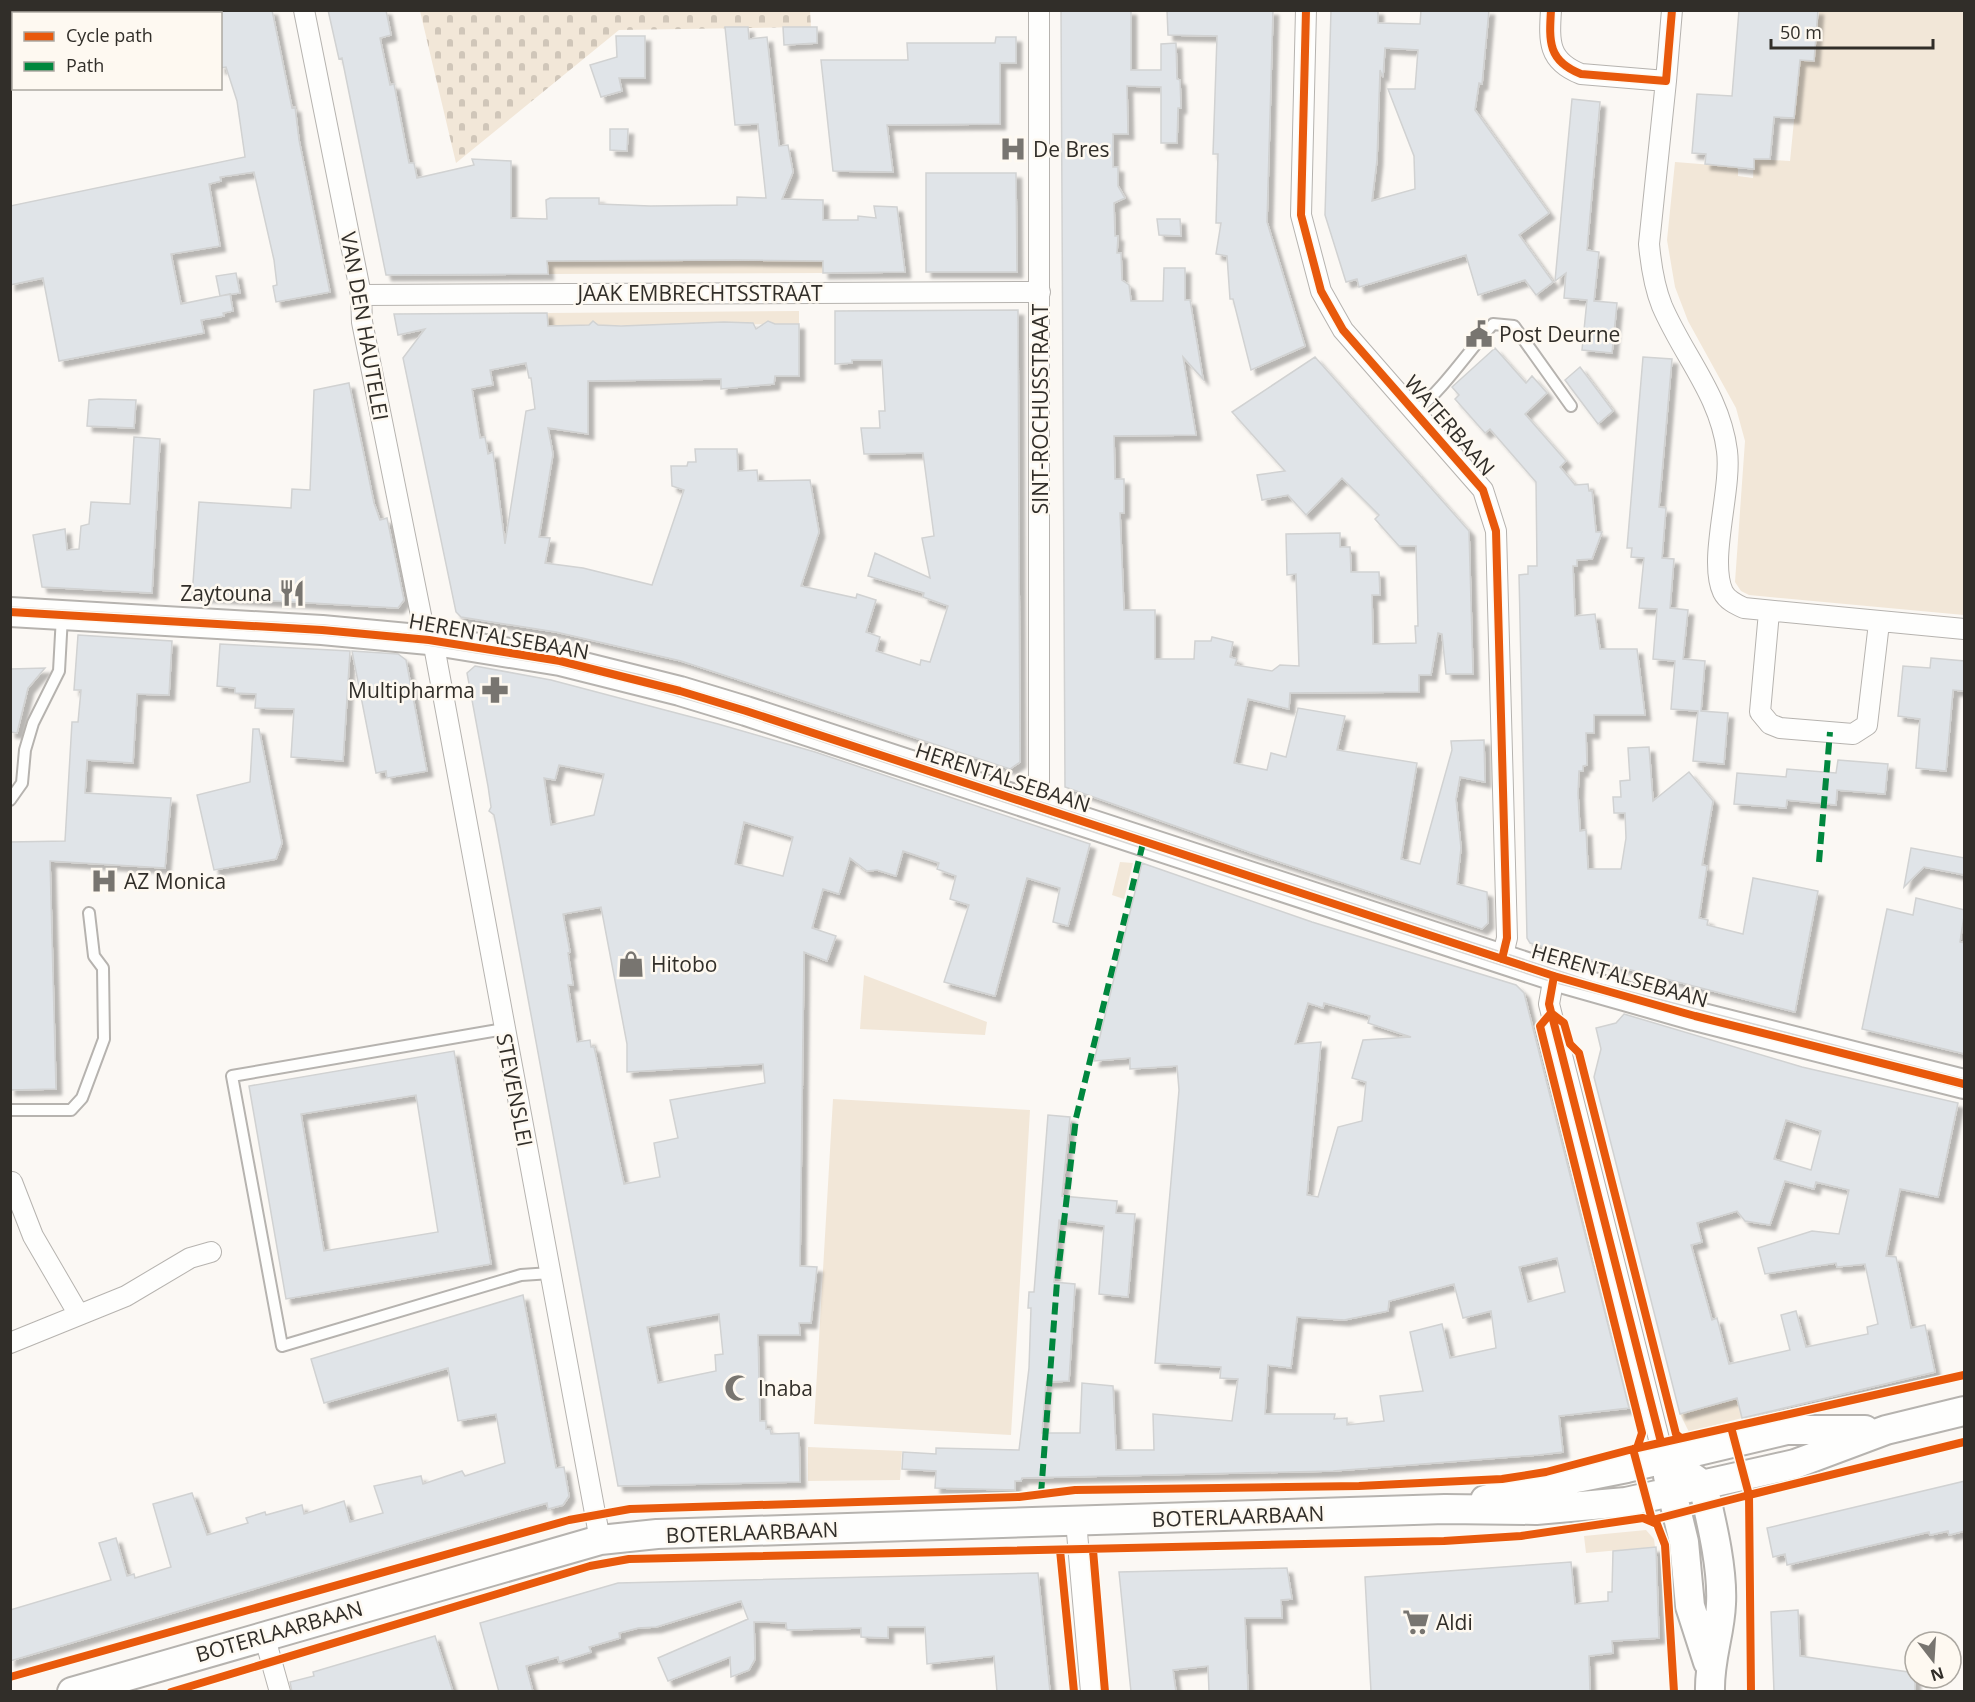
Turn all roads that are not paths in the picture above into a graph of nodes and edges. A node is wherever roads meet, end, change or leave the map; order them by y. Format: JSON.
{"nodes":[{"id":1,"x":304,"y":10,"type":"edge"},
{"id":2,"x":1039,"y":10,"type":"edge"},
{"id":3,"x":1306,"y":10,"type":"edge"},
{"id":4,"x":1551,"y":10,"type":"edge"},
{"id":5,"x":1672,"y":10,"type":"edge"},
{"id":6,"x":1666,"y":81,"type":"junction"},
{"id":7,"x":1040,"y":292,"type":"junction"},
{"id":8,"x":361,"y":295,"type":"junction"},
{"id":9,"x":1571,"y":406,"type":"dead end"},
{"id":10,"x":1415,"y":412,"type":"junction"},
{"id":11,"x":10,"y":612,"type":"edge"},
{"id":12,"x":1769,"y":612,"type":"junction"},
{"id":13,"x":62,"y":614,"type":"junction"},
{"id":14,"x":1879,"y":623,"type":"junction"},
{"id":15,"x":1965,"y":629,"type":"edge"},
{"id":16,"x":429,"y":640,"type":"junction"},
{"id":17,"x":10,"y":800,"type":"edge"},
{"id":18,"x":1033,"y":806,"type":"junction"},
{"id":19,"x":88,"y":913,"type":"dead end"},
{"id":20,"x":1502,"y":959,"type":"junction"},
{"id":21,"x":1554,"y":976,"type":"junction"},
{"id":22,"x":504,"y":1029,"type":"junction"},
{"id":23,"x":1965,"y":1084,"type":"edge"},
{"id":24,"x":10,"y":1110,"type":"edge"},
{"id":25,"x":12,"y":1182,"type":"dead end"},
{"id":26,"x":211,"y":1252,"type":"dead end"},
{"id":27,"x":551,"y":1273,"type":"junction"},
{"id":28,"x":79,"y":1315,"type":"junction"},
{"id":29,"x":10,"y":1342,"type":"edge"},
{"id":30,"x":1965,"y":1411,"type":"edge"},
{"id":31,"x":1886,"y":1430,"type":"junction"},
{"id":32,"x":1665,"y":1459,"type":"junction"},
{"id":33,"x":1703,"y":1485,"type":"junction"},
{"id":34,"x":1672,"y":1492,"type":"junction"},
{"id":35,"x":1454,"y":1509,"type":"junction"},
{"id":36,"x":1076,"y":1521,"type":"junction"},
{"id":37,"x":600,"y":1540,"type":"junction"},
{"id":38,"x":264,"y":1635,"type":"junction"},
{"id":39,"x":1710,"y":1679,"type":"edge"},
{"id":40,"x":72,"y":1692,"type":"edge"},
{"id":41,"x":280,"y":1692,"type":"edge"},
{"id":42,"x":1091,"y":1692,"type":"edge"}],
"edges":[{"from":1,"to":8,"type":"street","name":"VAN DEN HAUTELEI"},
{"from":2,"to":7,"type":"street","name":"SINT-ROCHUSSTRAAT"},
{"from":3,"to":10,"type":"street","name":"WATERBAAN"},
{"from":4,"to":6,"type":"street"},
{"from":5,"to":6,"type":"street"},
{"from":6,"to":12,"type":"street"},
{"from":7,"to":8,"type":"street","name":"JAAK EMBRECHTSSTRAAT"},
{"from":7,"to":18,"type":"street","name":"SINT-ROCHUSSTRAAT"},
{"from":8,"to":16,"type":"street","name":"VAN DEN HAUTELEI"},
{"from":9,"to":10,"type":"lane"},
{"from":10,"to":20,"type":"street","name":"WATERBAAN"},
{"from":11,"to":13,"type":"street","name":"HERENTALSEBAAN"},
{"from":12,"to":14,"type":"street"},
{"from":12,"to":14,"type":"street"},
{"from":13,"to":16,"type":"street","name":"HERENTALSEBAAN"},
{"from":13,"to":17,"type":"lane"},
{"from":14,"to":15,"type":"street"},
{"from":16,"to":18,"type":"street","name":"HERENTALSEBAAN"},
{"from":16,"to":22,"type":"street","name":"STEVENSLEI"},
{"from":18,"to":20,"type":"street","name":"HERENTALSEBAAN"},
{"from":19,"to":24,"type":"lane"},
{"from":20,"to":21,"type":"street","name":"HERENTALSEBAAN"},
{"from":21,"to":23,"type":"street","name":"HERENTALSEBAAN"},
{"from":21,"to":32,"type":"street"},
{"from":22,"to":27,"type":"street","name":"STEVENSLEI"},
{"from":22,"to":27,"type":"lane"},
{"from":25,"to":28,"type":"street"},
{"from":26,"to":28,"type":"street"},
{"from":27,"to":37,"type":"street","name":"STEVENSLEI"},
{"from":28,"to":29,"type":"street"},
{"from":30,"to":31,"type":"street","name":"BOTERLAARBAAN"},
{"from":31,"to":32,"type":"street","name":"BOTERLAARBAAN"},
{"from":31,"to":33,"type":"street","name":"BOTERLAARBAAN"},
{"from":32,"to":33,"type":"street"},
{"from":32,"to":34,"type":"street"},
{"from":32,"to":35,"type":"street","name":"BOTERLAARBAAN"},
{"from":33,"to":34,"type":"street","name":"BOTERLAARBAAN"},
{"from":33,"to":39,"type":"street"},
{"from":34,"to":35,"type":"street","name":"BOTERLAARBAAN"},
{"from":34,"to":39,"type":"street"},
{"from":35,"to":36,"type":"street","name":"BOTERLAARBAAN"},
{"from":36,"to":37,"type":"street","name":"BOTERLAARBAAN"},
{"from":36,"to":42,"type":"street"},
{"from":37,"to":38,"type":"street","name":"BOTERLAARBAAN"},
{"from":38,"to":40,"type":"street","name":"BOTERLAARBAAN"},
{"from":38,"to":41,"type":"street"}]}
